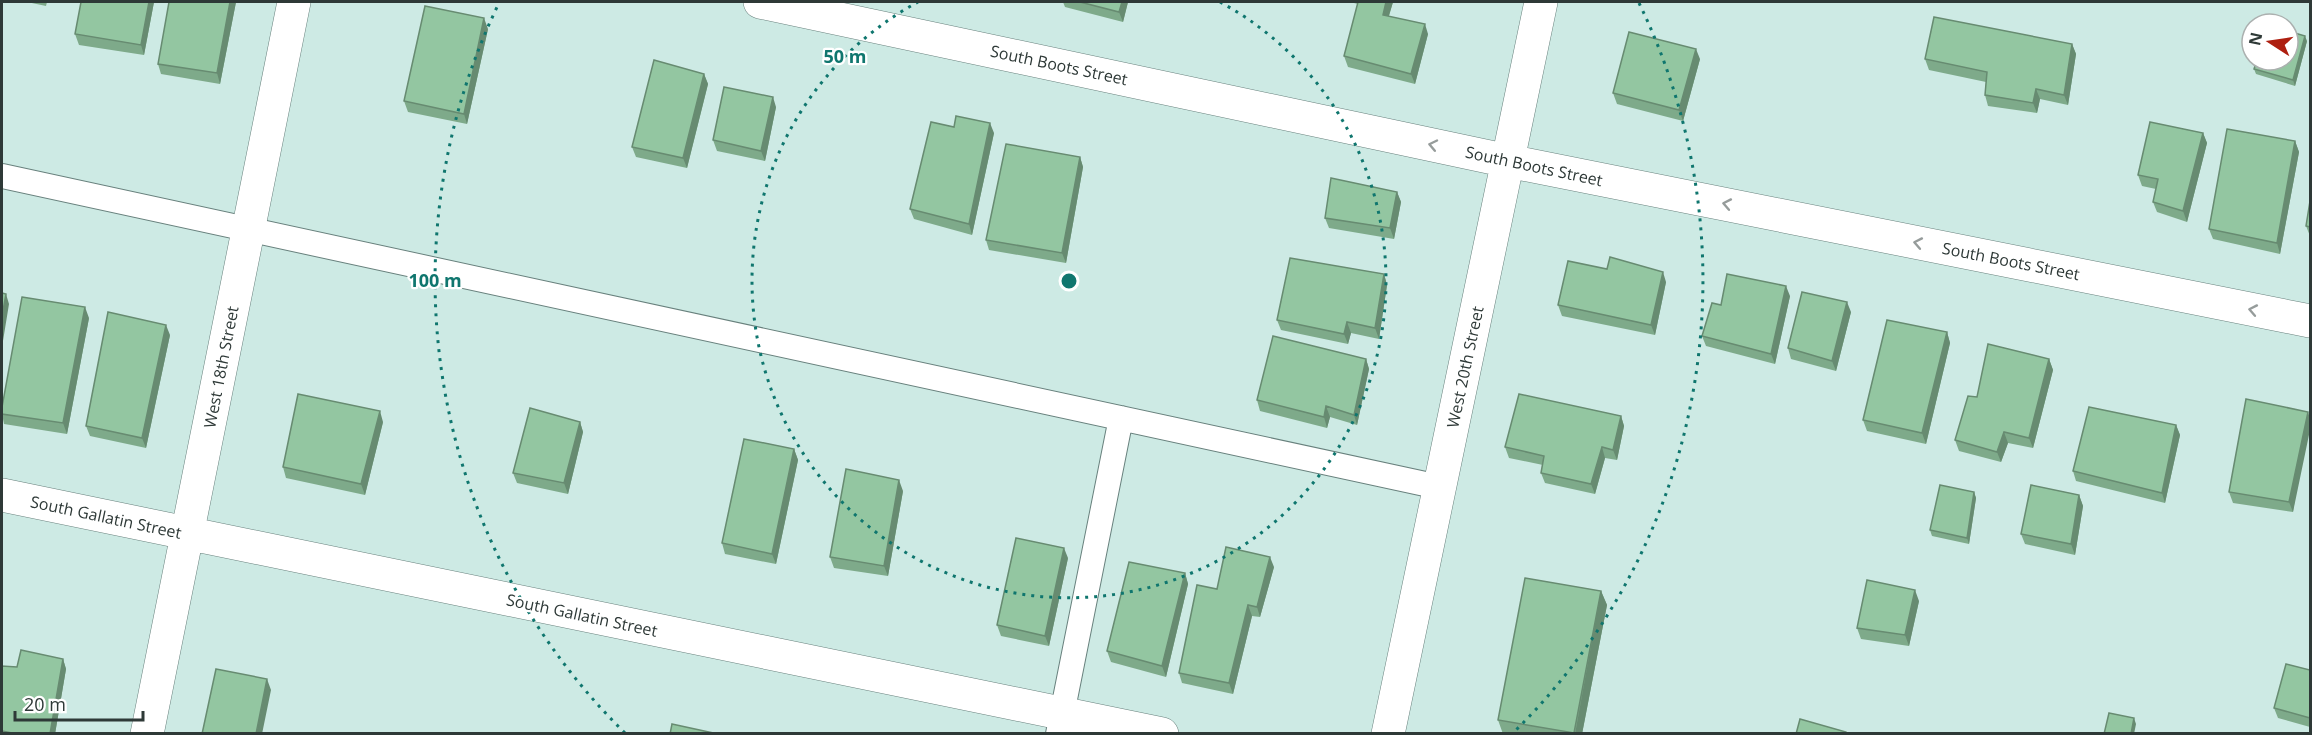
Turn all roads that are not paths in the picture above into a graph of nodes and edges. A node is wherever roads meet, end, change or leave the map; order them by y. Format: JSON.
{"nodes":[{"id":1,"x":294,"y":2,"type":"edge"},
{"id":2,"x":760,"y":2,"type":"edge"},
{"id":3,"x":1541,"y":2,"type":"edge"},
{"id":4,"x":1508,"y":161,"type":"junction"},
{"id":5,"x":2,"y":176,"type":"edge"},
{"id":6,"x":249,"y":230,"type":"junction"},
{"id":7,"x":2310,"y":321,"type":"edge"},
{"id":8,"x":1121,"y":418,"type":"junction"},
{"id":9,"x":1439,"y":487,"type":"junction"},
{"id":10,"x":2,"y":495,"type":"edge"},
{"id":11,"x":188,"y":534,"type":"junction"},
{"id":12,"x":1060,"y":723,"type":"edge"},
{"id":13,"x":147,"y":734,"type":"edge"},
{"id":14,"x":1162,"y":734,"type":"edge"},
{"id":15,"x":1388,"y":734,"type":"edge"}],
"edges":[{"from":1,"to":6,"type":"street","name":"West 18th Street"},
{"from":4,"to":2,"type":"street","name":"South Boots Street","one_way":true},
{"from":3,"to":4,"type":"street","name":"West 20th Street"},
{"from":7,"to":4,"type":"street","name":"South Boots Street","one_way":true},
{"from":4,"to":9,"type":"street","name":"West 20th Street"},
{"from":5,"to":6,"type":"lane"},
{"from":6,"to":8,"type":"lane"},
{"from":6,"to":11,"type":"street","name":"West 18th Street"},
{"from":8,"to":9,"type":"lane"},
{"from":8,"to":12,"type":"lane"},
{"from":9,"to":15,"type":"street","name":"West 20th Street"},
{"from":10,"to":11,"type":"street","name":"South Gallatin Street"},
{"from":11,"to":12,"type":"street","name":"South Gallatin Street"},
{"from":11,"to":13,"type":"street","name":"West 18th Street"},
{"from":12,"to":14,"type":"street","name":"South Gallatin Street"}]}
